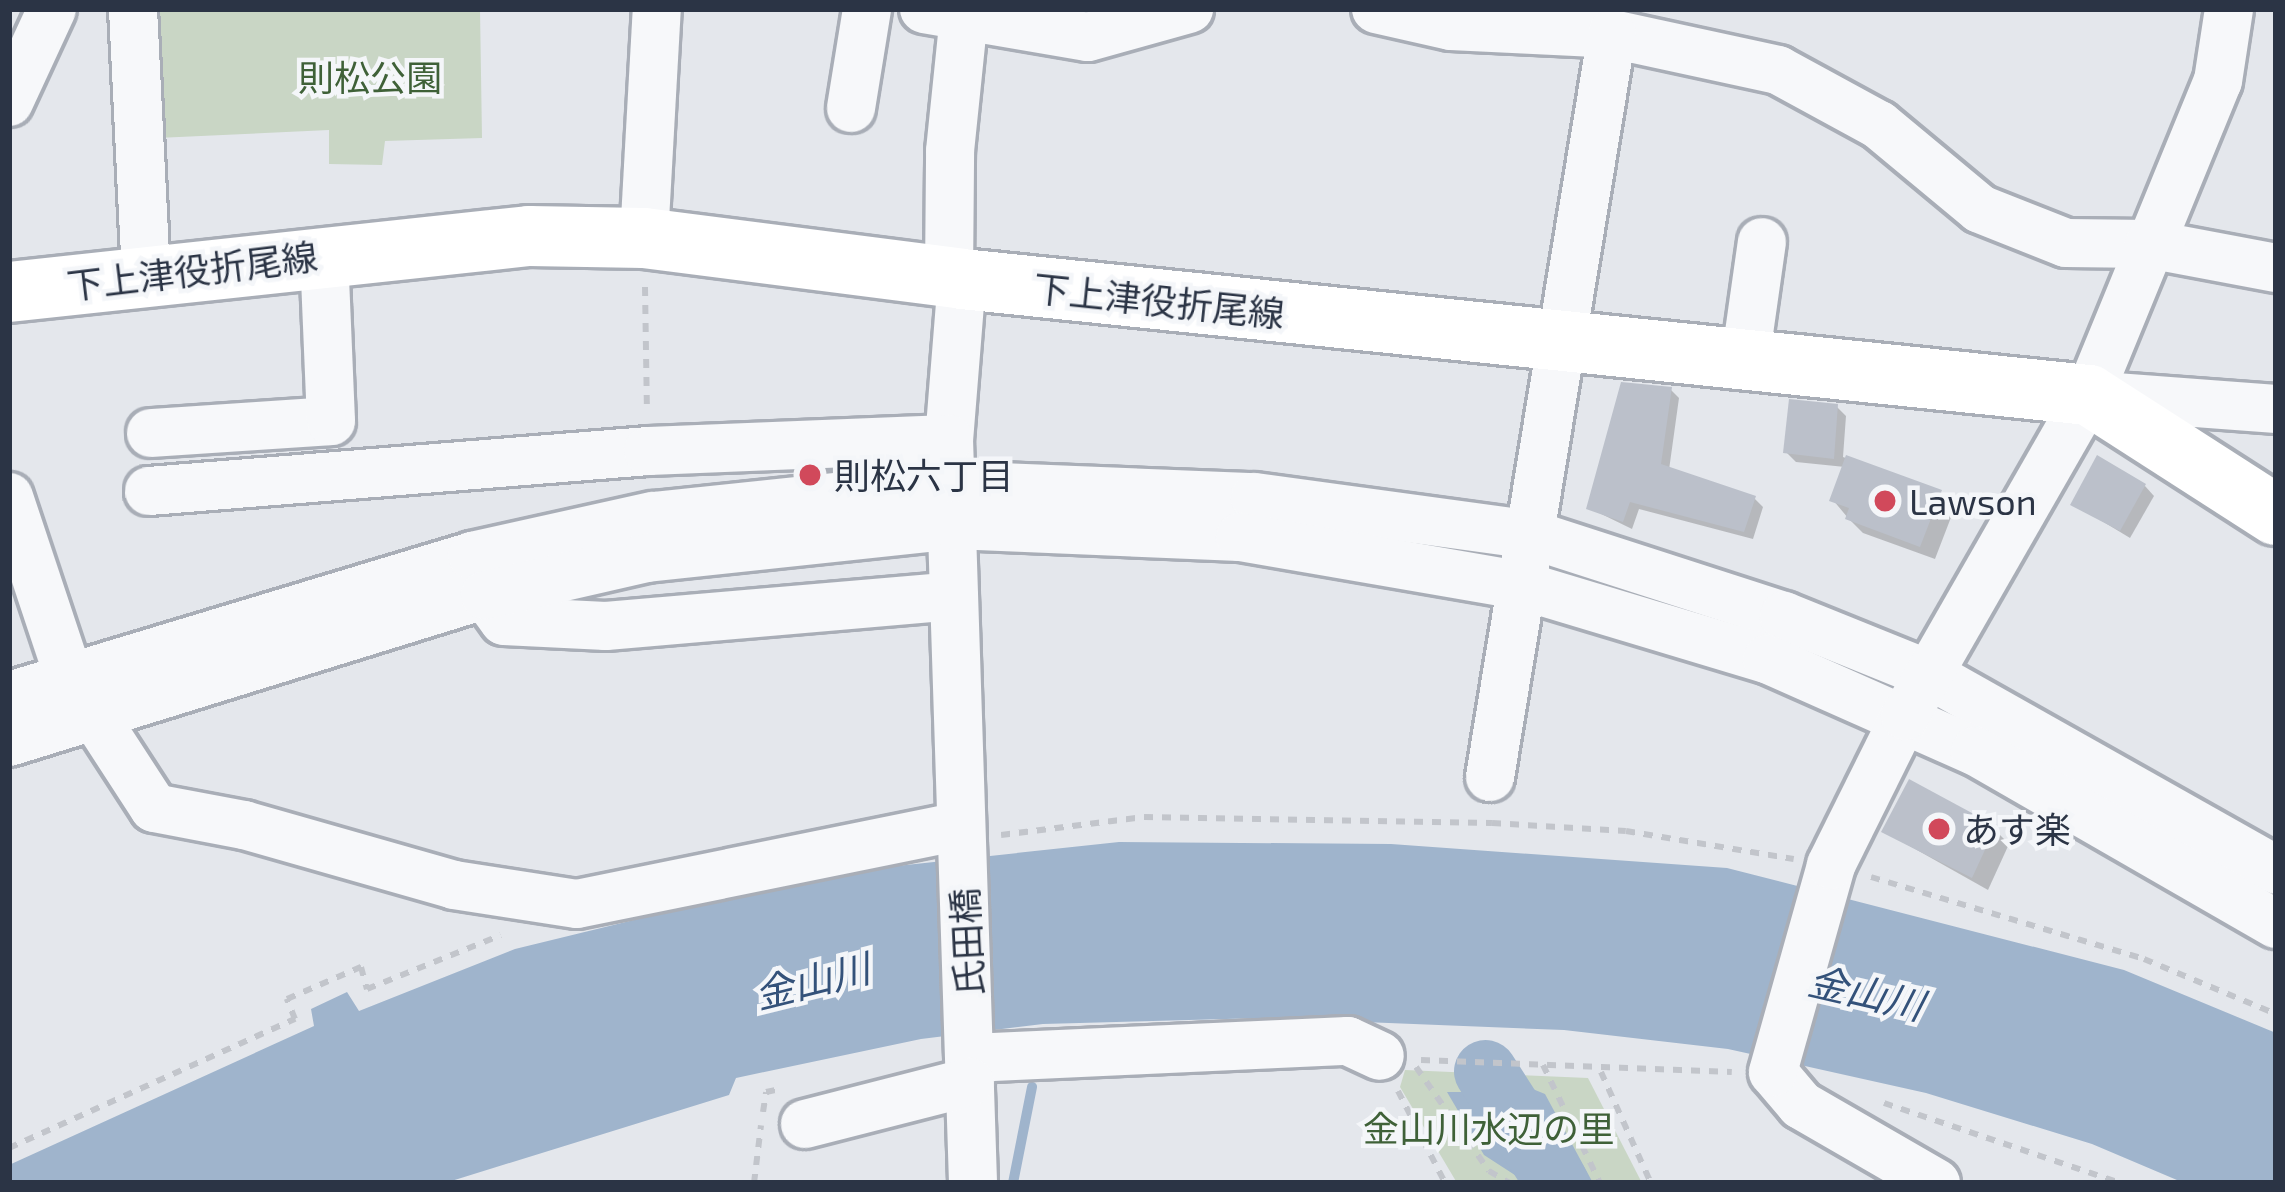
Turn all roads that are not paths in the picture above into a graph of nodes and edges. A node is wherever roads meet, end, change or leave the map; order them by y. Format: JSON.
{"nodes":[{"id":1,"x":52,"y":9,"type":"edge"},
{"id":2,"x":133,"y":9,"type":"edge"},
{"id":3,"x":657,"y":9,"type":"edge"},
{"id":4,"x":867,"y":9,"type":"edge"},
{"id":5,"x":1189,"y":9,"type":"edge"},
{"id":6,"x":1376,"y":9,"type":"edge"},
{"id":7,"x":2229,"y":9,"type":"edge"},
{"id":8,"x":944,"y":12,"type":"edge"},
{"id":9,"x":1522,"y":20,"type":"edge"},
{"id":10,"x":1612,"y":34,"type":"junction"},
{"id":11,"x":11,"y":91,"type":"edge"},
{"id":12,"x":851,"y":108,"type":"dead end"},
{"id":13,"x":1762,"y":242,"type":"dead end"},
{"id":14,"x":2149,"y":244,"type":"junction"},
{"id":15,"x":644,"y":250,"type":"junction"},
{"id":16,"x":324,"y":254,"type":"junction"},
{"id":17,"x":2276,"y":268,"type":"edge"},
{"id":18,"x":146,"y":274,"type":"junction"},
{"id":19,"x":956,"y":278,"type":"junction"},
{"id":20,"x":9,"y":292,"type":"edge"},
{"id":21,"x":1559,"y":343,"type":"junction"},
{"id":22,"x":1745,"y":362,"type":"junction"},
{"id":23,"x":2089,"y":395,"type":"junction"},
{"id":24,"x":2276,"y":410,"type":"edge"},
{"id":25,"x":152,"y":434,"type":"dead end"},
{"id":26,"x":630,"y":452,"type":"junction"},
{"id":27,"x":951,"y":483,"type":"junction"},
{"id":28,"x":149,"y":491,"type":"dead end"},
{"id":29,"x":9,"y":496,"type":"edge"},
{"id":30,"x":2276,"y":514,"type":"edge"},
{"id":31,"x":628,"y":522,"type":"junction"},
{"id":32,"x":1533,"y":535,"type":"junction"},
{"id":33,"x":1523,"y":586,"type":"junction"},
{"id":34,"x":484,"y":595,"type":"junction"},
{"id":35,"x":954,"y":596,"type":"junction"},
{"id":36,"x":1930,"y":674,"type":"junction"},
{"id":37,"x":82,"y":696,"type":"junction"},
{"id":38,"x":9,"y":697,"type":"edge"},
{"id":39,"x":1905,"y":716,"type":"junction"},
{"id":40,"x":9,"y":742,"type":"edge"},
{"id":41,"x":1490,"y":777,"type":"dead end"},
{"id":42,"x":960,"y":832,"type":"junction"},
{"id":43,"x":2276,"y":870,"type":"edge"},
{"id":44,"x":2276,"y":924,"type":"edge"},
{"id":45,"x":1395,"y":1058,"type":"road end"},
{"id":46,"x":971,"y":1062,"type":"junction"},
{"id":47,"x":805,"y":1124,"type":"dead end"},
{"id":48,"x":973,"y":1183,"type":"edge"},
{"id":49,"x":1936,"y":1183,"type":"edge"}],
"edges":[{"from":1,"to":11,"type":"street"},
{"from":2,"to":18,"type":"street"},
{"from":3,"to":15,"type":"street"},
{"from":4,"to":12,"type":"street"},
{"from":5,"to":8,"type":"street"},
{"from":6,"to":9,"type":"street"},
{"from":7,"to":14,"type":"street"},
{"from":8,"to":19,"type":"street","name":"氏田橋"},
{"from":9,"to":10,"type":"street"},
{"from":10,"to":14,"type":"street"},
{"from":10,"to":21,"type":"street"},
{"from":13,"to":22,"type":"street"},
{"from":14,"to":17,"type":"street"},
{"from":14,"to":23,"type":"street"},
{"from":15,"to":16,"type":"main road","name":"下上津役折尾線"},
{"from":15,"to":19,"type":"main road","name":"下上津役折尾線"},
{"from":16,"to":18,"type":"main road","name":"下上津役折尾線"},
{"from":16,"to":25,"type":"street"},
{"from":18,"to":20,"type":"main road","name":"下上津役折尾線"},
{"from":19,"to":21,"type":"main road","name":"下上津役折尾線"},
{"from":19,"to":27,"type":"street","name":"氏田橋"},
{"from":21,"to":22,"type":"main road","name":"下上津役折尾線"},
{"from":21,"to":32,"type":"street"},
{"from":22,"to":23,"type":"main road","name":"下上津役折尾線"},
{"from":23,"to":24,"type":"street"},
{"from":23,"to":30,"type":"main road","name":"下上津役折尾線"},
{"from":23,"to":36,"type":"street"},
{"from":26,"to":27,"type":"street"},
{"from":26,"to":28,"type":"street"},
{"from":26,"to":31,"type":"street"},
{"from":27,"to":31,"type":"street"},
{"from":27,"to":32,"type":"street"},
{"from":27,"to":33,"type":"street"},
{"from":27,"to":34,"type":"street"},
{"from":27,"to":35,"type":"street","name":"氏田橋"},
{"from":29,"to":37,"type":"street"},
{"from":31,"to":37,"type":"street"},
{"from":32,"to":33,"type":"street"},
{"from":32,"to":36,"type":"street"},
{"from":33,"to":39,"type":"street"},
{"from":33,"to":41,"type":"street"},
{"from":34,"to":35,"type":"street"},
{"from":34,"to":37,"type":"street"},
{"from":35,"to":42,"type":"street","name":"氏田橋"},
{"from":36,"to":39,"type":"street"},
{"from":36,"to":43,"type":"street"},
{"from":37,"to":38,"type":"street"},
{"from":37,"to":40,"type":"street"},
{"from":37,"to":42,"type":"street"},
{"from":39,"to":44,"type":"street"},
{"from":39,"to":49,"type":"street"},
{"from":42,"to":46,"type":"street","name":"氏田橋"},
{"from":45,"to":46,"type":"street"},
{"from":46,"to":47,"type":"street"},
{"from":46,"to":48,"type":"street","name":"氏田橋"}]}
